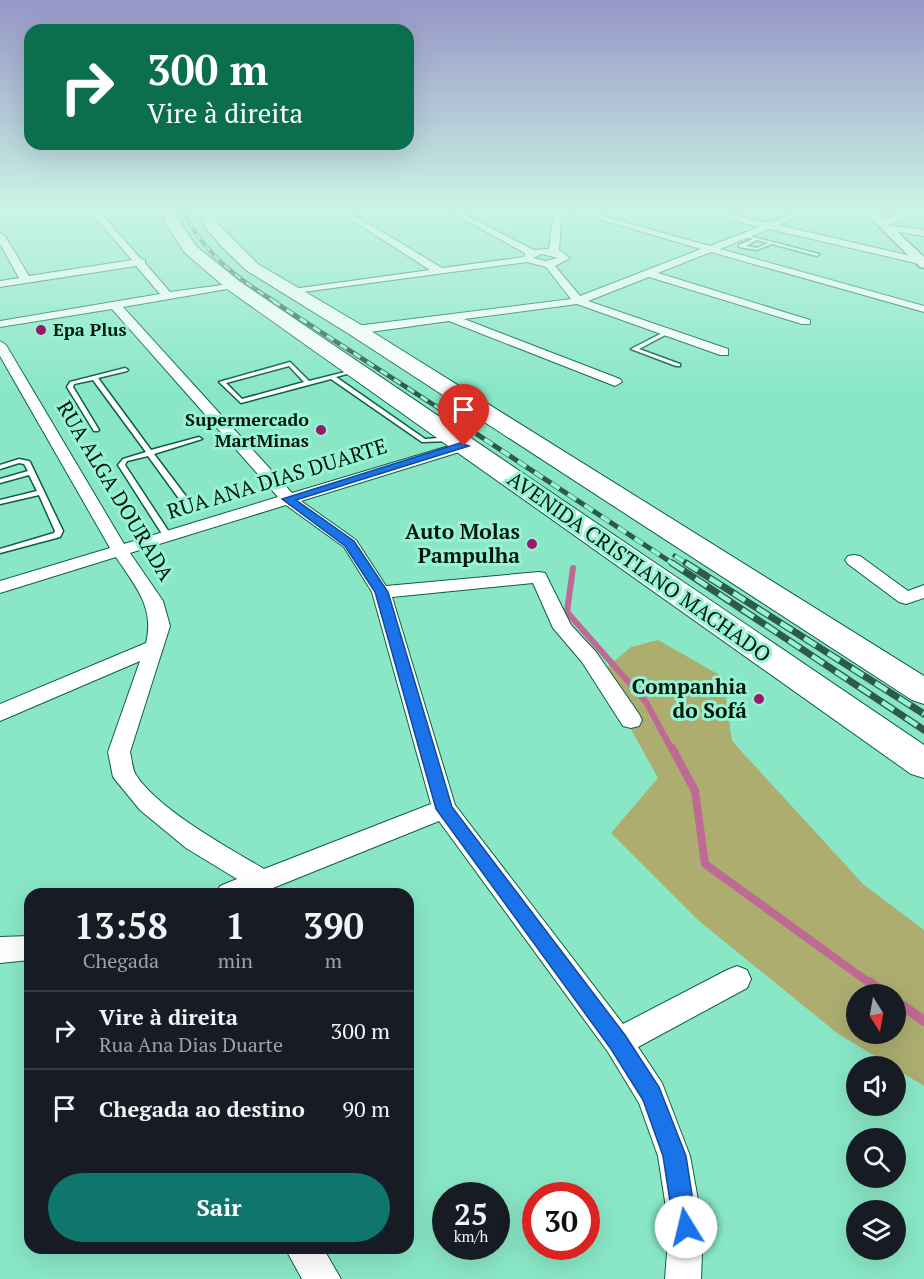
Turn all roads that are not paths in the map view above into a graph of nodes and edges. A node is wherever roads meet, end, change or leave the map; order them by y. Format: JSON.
{"nodes":[{"id":1,"x":20,"y":270,"type":"edge"},
{"id":2,"x":89,"y":270,"type":"edge"},
{"id":3,"x":147,"y":270,"type":"edge"},
{"id":4,"x":215,"y":270,"type":"edge"},
{"id":5,"x":256,"y":270,"type":"edge"},
{"id":6,"x":448,"y":270,"type":"edge"},
{"id":7,"x":559,"y":270,"type":"edge"},
{"id":8,"x":656,"y":270,"type":"edge"},
{"id":9,"x":783,"y":270,"type":"edge"},
{"id":10,"x":440,"y":271,"type":"joint"},
{"id":11,"x":648,"y":273,"type":"junction"},
{"id":12,"x":26,"y":279,"type":"junction"},
{"id":13,"x":0,"y":284,"type":"edge"},
{"id":14,"x":233,"y":285,"type":"junction"},
{"id":15,"x":292,"y":292,"type":"junction"},
{"id":16,"x":167,"y":295,"type":"junction"},
{"id":17,"x":578,"y":301,"type":"junction"},
{"id":18,"x":115,"y":305,"type":"junction"},
{"id":19,"x":924,"y":309,"type":"edge"},
{"id":20,"x":450,"y":318,"type":"junction"},
{"id":21,"x":806,"y":322,"type":"dead end"},
{"id":22,"x":0,"y":324,"type":"edge"},
{"id":23,"x":356,"y":330,"type":"junction"},
{"id":24,"x":668,"y":332,"type":"junction"},
{"id":25,"x":0,"y":345,"type":"edge"},
{"id":26,"x":724,"y":352,"type":"dead end"},
{"id":27,"x":678,"y":365,"type":"dead end"},
{"id":28,"x":125,"y":370,"type":"dead end"},
{"id":29,"x":356,"y":370,"type":"junction"},
{"id":30,"x":331,"y":376,"type":"junction"},
{"id":31,"x":94,"y":377,"type":"junction"},
{"id":32,"x":615,"y":382,"type":"dead end"},
{"id":33,"x":308,"y":383,"type":"junction"},
{"id":34,"x":96,"y":430,"type":"dead end"},
{"id":35,"x":199,"y":439,"type":"dead end"},
{"id":36,"x":459,"y":442,"type":"junction"},
{"id":37,"x":150,"y":453,"type":"junction"},
{"id":38,"x":0,"y":467,"type":"edge"},
{"id":39,"x":32,"y":472,"type":"junction"},
{"id":40,"x":0,"y":481,"type":"edge"},
{"id":41,"x":40,"y":492,"type":"junction"},
{"id":42,"x":288,"y":499,"type":"junction"},
{"id":43,"x":0,"y":502,"type":"edge"},
{"id":44,"x":191,"y":509,"type":"dead end"},
{"id":45,"x":167,"y":535,"type":"junction"},
{"id":46,"x":119,"y":549,"type":"junction"},
{"id":47,"x":0,"y":551,"type":"edge"},
{"id":48,"x":854,"y":560,"type":"dead end"},
{"id":49,"x":0,"y":588,"type":"edge"},
{"id":50,"x":924,"y":591,"type":"edge"},
{"id":51,"x":381,"y":592,"type":"junction"},
{"id":52,"x":156,"y":646,"type":"junction"},
{"id":53,"x":924,"y":692,"type":"edge"},
{"id":54,"x":0,"y":713,"type":"edge"},
{"id":55,"x":631,"y":720,"type":"dead end"},
{"id":56,"x":924,"y":764,"type":"edge"},
{"id":57,"x":444,"y":809,"type":"junction"},
{"id":58,"x":262,"y":881,"type":"junction"},
{"id":59,"x":244,"y":888,"type":"edge"},
{"id":60,"x":24,"y":948,"type":"edge"},
{"id":61,"x":0,"y":950,"type":"edge"},
{"id":62,"x":737,"y":979,"type":"dead end"},
{"id":63,"x":618,"y":1042,"type":"junction"},
{"id":64,"x":306,"y":1254,"type":"edge"},
{"id":65,"x":323,"y":1279,"type":"edge"},
{"id":66,"x":683,"y":1279,"type":"edge"}],
"edges":[{"from":1,"to":12,"type":"street"},
{"from":2,"to":12,"type":"street"},
{"from":3,"to":16,"type":"street"},
{"from":4,"to":14,"type":"highway","name":"AVENIDA CRISTIANO MACHADO"},
{"from":5,"to":15,"type":"highway","name":"AVENIDA CRISTIANO MACHADO"},
{"from":6,"to":10,"type":"street"},
{"from":7,"to":17,"type":"street"},
{"from":8,"to":11,"type":"street"},
{"from":9,"to":19,"type":"street"},
{"from":10,"to":15,"type":"street"},
{"from":11,"to":17,"type":"street"},
{"from":11,"to":21,"type":"street"},
{"from":12,"to":13,"type":"street"},
{"from":14,"to":16,"type":"street"},
{"from":14,"to":29,"type":"highway","name":"AVENIDA CRISTIANO MACHADO"},
{"from":15,"to":23,"type":"highway","name":"AVENIDA CRISTIANO MACHADO"},
{"from":16,"to":18,"type":"street"},
{"from":17,"to":20,"type":"street"},
{"from":17,"to":24,"type":"street"},
{"from":18,"to":22,"type":"street"},
{"from":18,"to":42,"type":"street"},
{"from":20,"to":23,"type":"street"},
{"from":20,"to":32,"type":"street"},
{"from":23,"to":53,"type":"highway","name":"AVENIDA CRISTIANO MACHADO"},
{"from":24,"to":26,"type":"street"},
{"from":24,"to":27,"type":"lane"},
{"from":25,"to":46,"type":"street","name":"RUA ALGA DOURADA"},
{"from":28,"to":31,"type":"lane"},
{"from":29,"to":30,"type":"lane"},
{"from":29,"to":36,"type":"highway","name":"AVENIDA CRISTIANO MACHADO"},
{"from":30,"to":33,"type":"lane"},
{"from":30,"to":36,"type":"lane"},
{"from":31,"to":34,"type":"lane"},
{"from":31,"to":37,"type":"lane"},
{"from":33,"to":33,"type":"lane"},
{"from":35,"to":37,"type":"lane"},
{"from":36,"to":42,"type":"street","name":"RUA ANA DIAS DUARTE"},
{"from":36,"to":56,"type":"highway","name":"AVENIDA CRISTIANO MACHADO"},
{"from":37,"to":44,"type":"lane"},
{"from":37,"to":45,"type":"lane"},
{"from":38,"to":39,"type":"lane"},
{"from":39,"to":40,"type":"lane"},
{"from":39,"to":41,"type":"lane"},
{"from":41,"to":43,"type":"lane"},
{"from":41,"to":47,"type":"lane"},
{"from":42,"to":45,"type":"street","name":"RUA ANA DIAS DUARTE"},
{"from":42,"to":51,"type":"street"},
{"from":45,"to":46,"type":"street","name":"RUA ANA DIAS DUARTE"},
{"from":46,"to":49,"type":"street","name":"RUA ANA DIAS DUARTE"},
{"from":46,"to":52,"type":"street","name":"RUA ALGA DOURADA"},
{"from":48,"to":50,"type":"street"},
{"from":51,"to":55,"type":"street"},
{"from":51,"to":57,"type":"street"},
{"from":52,"to":54,"type":"street"},
{"from":52,"to":58,"type":"street","name":"RUA ALGA DOURADA"},
{"from":57,"to":58,"type":"street"},
{"from":57,"to":63,"type":"street"},
{"from":58,"to":59,"type":"street"},
{"from":60,"to":61,"type":"street"},
{"from":62,"to":63,"type":"street"},
{"from":63,"to":66,"type":"street"},
{"from":64,"to":65,"type":"street"}]}
